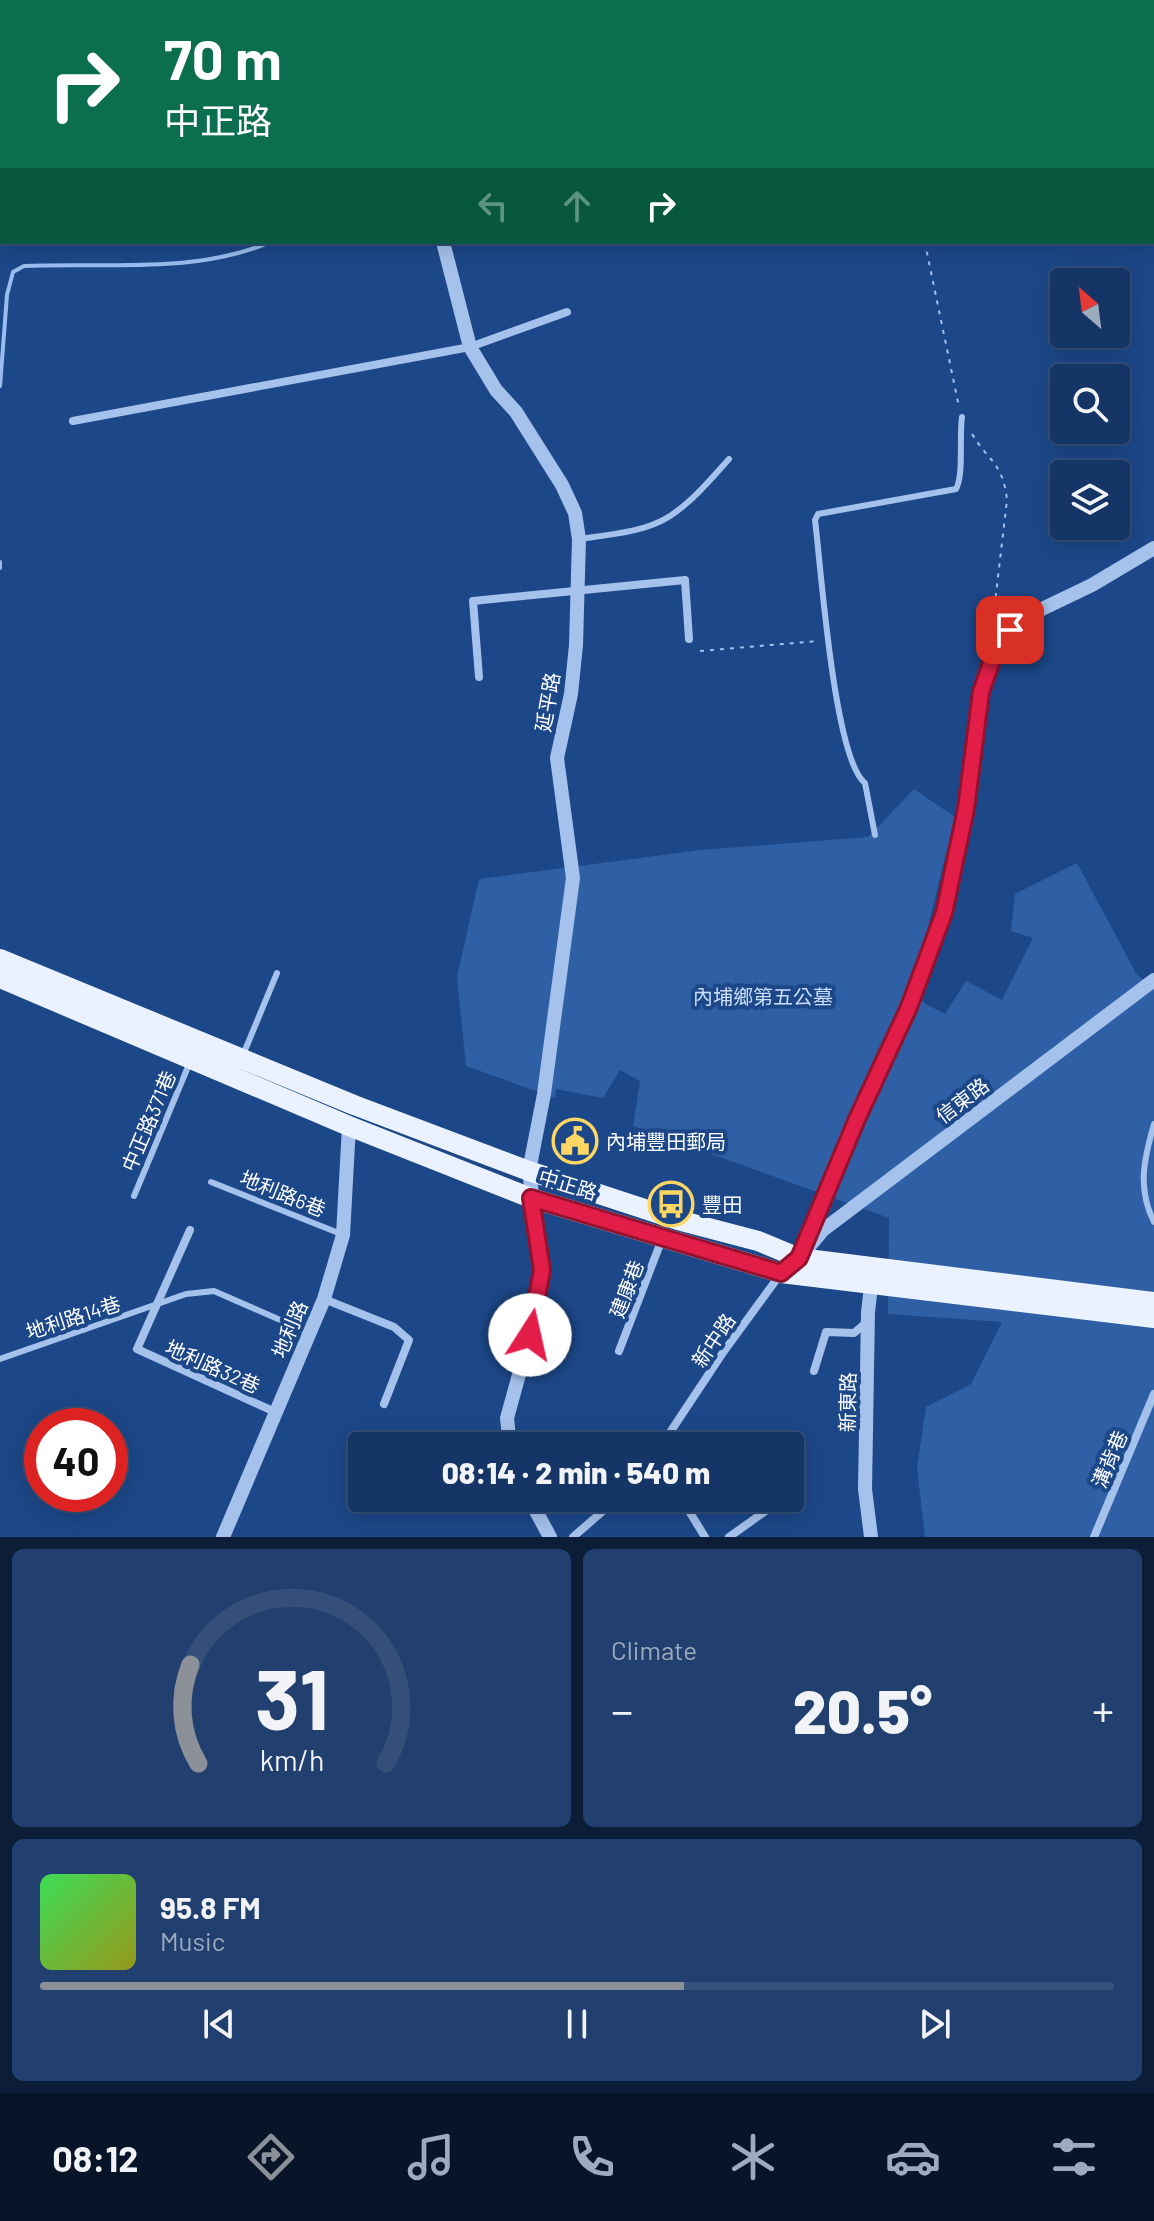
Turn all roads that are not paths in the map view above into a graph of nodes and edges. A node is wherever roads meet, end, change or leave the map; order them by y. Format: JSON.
{"nodes":[{"id":1,"x":444,"y":244,"type":"edge"},
{"id":2,"x":567,"y":312,"type":"dead end"},
{"id":3,"x":470,"y":347,"type":"junction"},
{"id":4,"x":962,"y":417,"type":"dead end"},
{"id":5,"x":73,"y":421,"type":"dead end"},
{"id":6,"x":729,"y":459,"type":"dead end"},
{"id":7,"x":579,"y":539,"type":"junction"},
{"id":8,"x":1154,"y":548,"type":"edge"},
{"id":9,"x":576,"y":592,"type":"junction"},
{"id":10,"x":689,"y":639,"type":"dead end"},
{"id":11,"x":479,"y":677,"type":"dead end"},
{"id":12,"x":875,"y":835,"type":"dead end"},
{"id":13,"x":0,"y":959,"type":"edge"},
{"id":14,"x":277,"y":973,"type":"dead end"},
{"id":15,"x":0,"y":978,"type":"edge"},
{"id":16,"x":1154,"y":980,"type":"edge"},
{"id":17,"x":191,"y":1059,"type":"junction"},
{"id":18,"x":242,"y":1059,"type":"junction"},
{"id":19,"x":1154,"y":1124,"type":"edge"},
{"id":20,"x":349,"y":1126,"type":"junction"},
{"id":21,"x":529,"y":1171,"type":"junction"},
{"id":22,"x":211,"y":1182,"type":"dead end"},
{"id":23,"x":134,"y":1196,"type":"dead end"},
{"id":24,"x":531,"y":1198,"type":"junction"},
{"id":25,"x":1154,"y":1222,"type":"edge"},
{"id":26,"x":190,"y":1230,"type":"dead end"},
{"id":27,"x":343,"y":1235,"type":"junction"},
{"id":28,"x":662,"y":1238,"type":"junction"},
{"id":29,"x":799,"y":1258,"type":"junction"},
{"id":30,"x":781,"y":1273,"type":"junction"},
{"id":31,"x":872,"y":1276,"type":"junction"},
{"id":32,"x":324,"y":1299,"type":"junction"},
{"id":33,"x":1154,"y":1302,"type":"edge"},
{"id":34,"x":157,"y":1306,"type":"junction"},
{"id":35,"x":1154,"y":1318,"type":"edge"},
{"id":36,"x":868,"y":1322,"type":"junction"},
{"id":37,"x":310,"y":1333,"type":"junction"},
{"id":38,"x":137,"y":1349,"type":"joint"},
{"id":39,"x":619,"y":1351,"type":"dead end"},
{"id":40,"x":0,"y":1359,"type":"edge"},
{"id":41,"x":814,"y":1371,"type":"dead end"},
{"id":42,"x":1154,"y":1394,"type":"edge"},
{"id":43,"x":384,"y":1404,"type":"dead end"},
{"id":44,"x":275,"y":1412,"type":"junction"},
{"id":45,"x":508,"y":1432,"type":"edge"},
{"id":46,"x":670,"y":1432,"type":"edge"},
{"id":47,"x":537,"y":1512,"type":"edge"},
{"id":48,"x":602,"y":1512,"type":"edge"},
{"id":49,"x":690,"y":1512,"type":"edge"},
{"id":50,"x":764,"y":1512,"type":"edge"},
{"id":51,"x":223,"y":1537,"type":"edge"},
{"id":52,"x":550,"y":1537,"type":"edge"},
{"id":53,"x":573,"y":1537,"type":"edge"},
{"id":54,"x":705,"y":1537,"type":"edge"},
{"id":55,"x":729,"y":1537,"type":"edge"},
{"id":56,"x":871,"y":1537,"type":"edge"},
{"id":57,"x":1094,"y":1537,"type":"edge"}],
"edges":[{"from":1,"to":3,"type":"street","name":"延平路"},
{"from":2,"to":3,"type":"street"},
{"from":3,"to":5,"type":"street"},
{"from":3,"to":7,"type":"street","name":"延平路"},
{"from":4,"to":12,"type":"lane"},
{"from":6,"to":7,"type":"lane"},
{"from":7,"to":9,"type":"street","name":"延平路"},
{"from":8,"to":29,"type":"street"},
{"from":9,"to":10,"type":"street"},
{"from":9,"to":11,"type":"street"},
{"from":9,"to":21,"type":"street","name":"延平路"},
{"from":13,"to":18,"type":"main road","name":"中正路"},
{"from":14,"to":18,"type":"lane"},
{"from":15,"to":17,"type":"main road","name":"中正路"},
{"from":16,"to":29,"type":"street","name":"信東路"},
{"from":17,"to":20,"type":"main road","name":"中正路"},
{"from":17,"to":23,"type":"lane","name":"中正路371巷"},
{"from":18,"to":21,"type":"main road","name":"中正路"},
{"from":19,"to":25,"type":"lane"},
{"from":20,"to":24,"type":"main road","name":"中正路"},
{"from":20,"to":27,"type":"street","name":"地利路"},
{"from":21,"to":24,"type":"street","name":"延平路"},
{"from":21,"to":29,"type":"main road","name":"中正路"},
{"from":22,"to":27,"type":"lane","name":"地利路6巷"},
{"from":24,"to":28,"type":"main road","name":"中正路"},
{"from":24,"to":45,"type":"street","name":"延平路"},
{"from":26,"to":34,"type":"street","name":"地利路14巷"},
{"from":27,"to":32,"type":"street","name":"地利路"},
{"from":28,"to":30,"type":"main road","name":"中正路"},
{"from":28,"to":39,"type":"street","name":"建康巷"},
{"from":29,"to":30,"type":"street","name":"新中路"},
{"from":29,"to":31,"type":"main road","name":"中正路"},
{"from":30,"to":31,"type":"main road","name":"中正路"},
{"from":30,"to":46,"type":"street","name":"新中路"},
{"from":31,"to":33,"type":"main road","name":"中正路"},
{"from":31,"to":35,"type":"main road","name":"中正路"},
{"from":31,"to":36,"type":"street","name":"新東路"},
{"from":32,"to":37,"type":"street","name":"地利路"},
{"from":32,"to":43,"type":"street"},
{"from":34,"to":37,"type":"lane","name":"地利路14巷"},
{"from":34,"to":38,"type":"street","name":"地利路14巷"},
{"from":34,"to":40,"type":"lane","name":"地利路14巷"},
{"from":36,"to":41,"type":"street"},
{"from":36,"to":56,"type":"street","name":"新東路"},
{"from":37,"to":44,"type":"street","name":"地利路"},
{"from":38,"to":44,"type":"street","name":"地利路32巷"},
{"from":42,"to":57,"type":"street","name":"溝背巷"},
{"from":44,"to":51,"type":"street","name":"地利路"},
{"from":47,"to":52,"type":"street"},
{"from":48,"to":53,"type":"street"},
{"from":49,"to":54,"type":"street"},
{"from":50,"to":55,"type":"street"}]}
